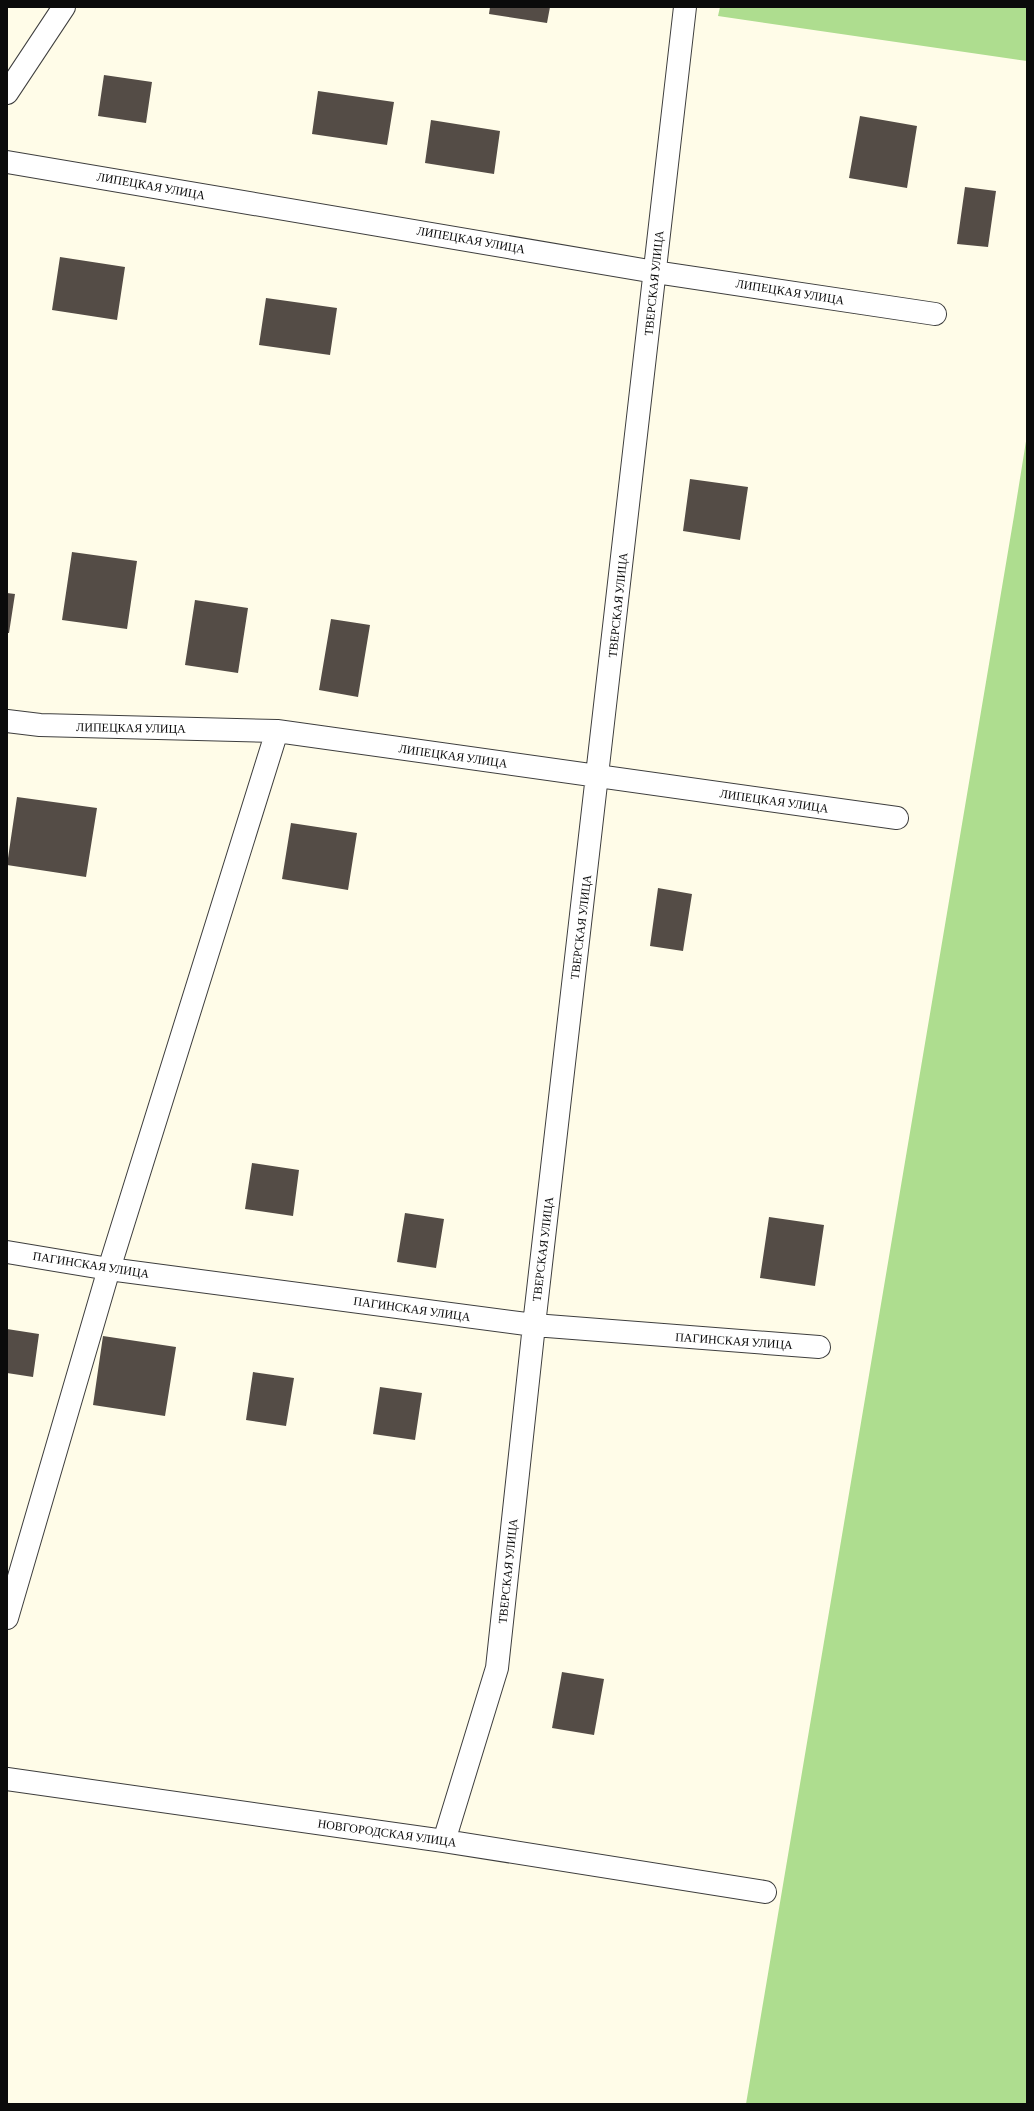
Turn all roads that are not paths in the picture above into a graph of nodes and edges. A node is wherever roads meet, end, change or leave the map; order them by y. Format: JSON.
{"nodes":[{"id":1,"x":64,"y":7,"type":"edge"},
{"id":2,"x":685,"y":7,"type":"edge"},
{"id":3,"x":7,"y":93,"type":"edge"},
{"id":4,"x":7,"y":162,"type":"edge"},
{"id":5,"x":656,"y":272,"type":"junction"},
{"id":6,"x":935,"y":314,"type":"dead end"},
{"id":7,"x":7,"y":721,"type":"edge"},
{"id":8,"x":277,"y":731,"type":"junction"},
{"id":9,"x":598,"y":776,"type":"junction"},
{"id":10,"x":897,"y":818,"type":"dead end"},
{"id":11,"x":7,"y":1252,"type":"edge"},
{"id":12,"x":109,"y":1269,"type":"junction"},
{"id":13,"x":534,"y":1325,"type":"junction"},
{"id":14,"x":819,"y":1347,"type":"dead end"},
{"id":15,"x":7,"y":1618,"type":"edge"},
{"id":16,"x":7,"y":1779,"type":"edge"},
{"id":17,"x":444,"y":1841,"type":"junction"},
{"id":18,"x":765,"y":1892,"type":"dead end"}],
"edges":[{"from":1,"to":3,"type":"street"},
{"from":2,"to":5,"type":"street","name":"ТВЕРСКАЯ УЛИЦА"},
{"from":4,"to":5,"type":"street","name":"ЛИПЕЦКАЯ УЛИЦА"},
{"from":5,"to":6,"type":"street","name":"ЛИПЕЦКАЯ УЛИЦА"},
{"from":5,"to":9,"type":"street","name":"ТВЕРСКАЯ УЛИЦА"},
{"from":7,"to":8,"type":"street","name":"ЛИПЕЦКАЯ УЛИЦА"},
{"from":8,"to":9,"type":"street","name":"ЛИПЕЦКАЯ УЛИЦА"},
{"from":8,"to":12,"type":"street"},
{"from":9,"to":10,"type":"street","name":"ЛИПЕЦКАЯ УЛИЦА"},
{"from":9,"to":13,"type":"street","name":"ТВЕРСКАЯ УЛИЦА"},
{"from":11,"to":12,"type":"street","name":"ПАГИНСКАЯ УЛИЦА"},
{"from":12,"to":13,"type":"street","name":"ПАГИНСКАЯ УЛИЦА"},
{"from":12,"to":15,"type":"street"},
{"from":13,"to":14,"type":"street","name":"ПАГИНСКАЯ УЛИЦА"},
{"from":13,"to":17,"type":"street","name":"ТВЕРСКАЯ УЛИЦА"},
{"from":16,"to":17,"type":"street","name":"НОВГОРОДСКАЯ УЛИЦА"},
{"from":17,"to":18,"type":"street","name":"НОВГОРОДСКАЯ УЛИЦА"}]}
